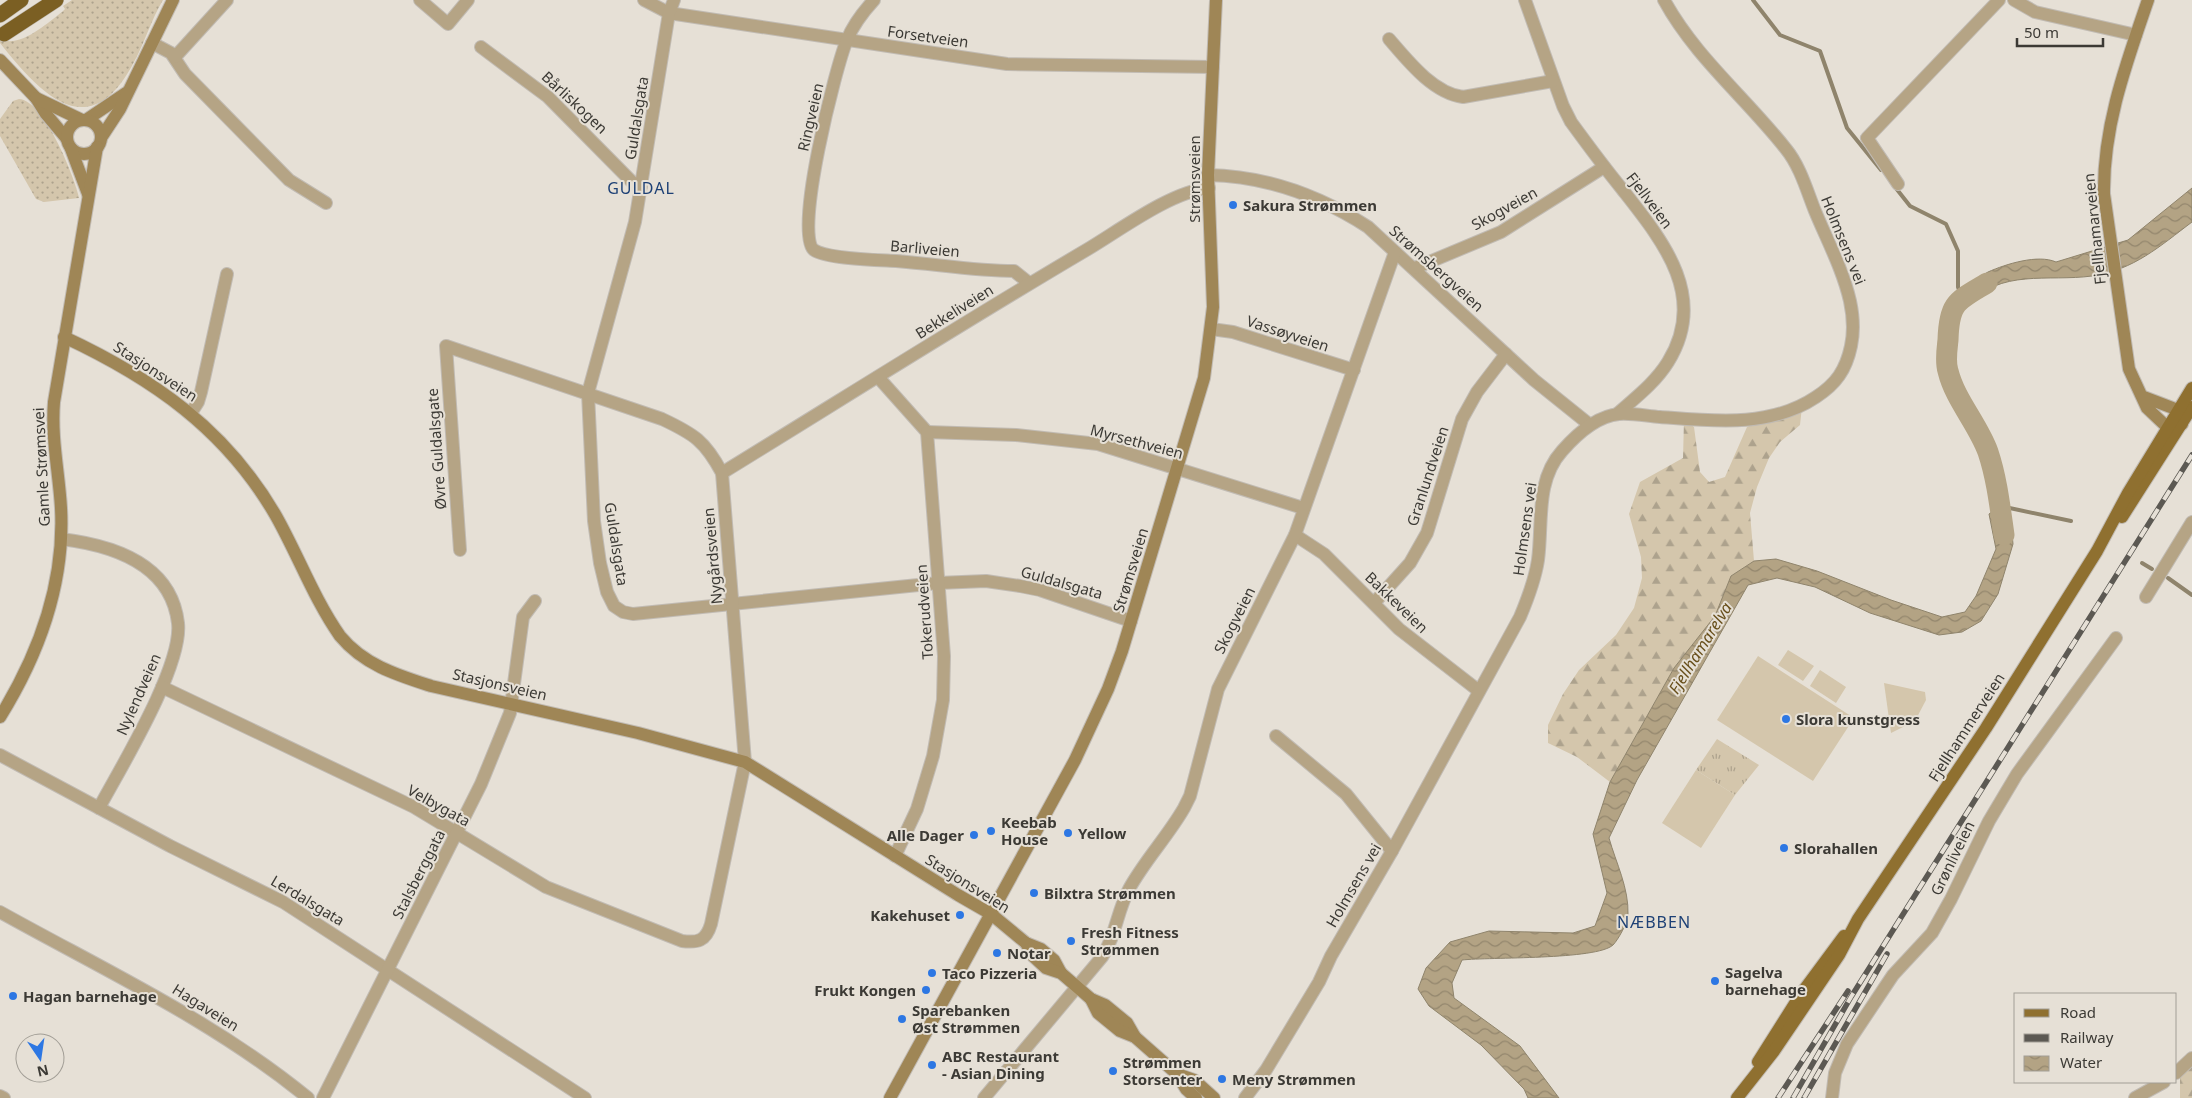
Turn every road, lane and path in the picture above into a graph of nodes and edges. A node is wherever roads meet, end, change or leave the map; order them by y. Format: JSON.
{"nodes":[{"id":1,"x":20,"y":0,"type":"edge"},
{"id":2,"x":56,"y":0,"type":"edge"},
{"id":3,"x":173,"y":0,"type":"edge"},
{"id":4,"x":227,"y":0,"type":"edge"},
{"id":5,"x":420,"y":0,"type":"edge"},
{"id":6,"x":468,"y":0,"type":"edge"},
{"id":7,"x":644,"y":0,"type":"edge"},
{"id":8,"x":674,"y":0,"type":"edge"},
{"id":9,"x":874,"y":0,"type":"edge"},
{"id":10,"x":1216,"y":0,"type":"edge"},
{"id":11,"x":1525,"y":0,"type":"edge"},
{"id":12,"x":1664,"y":0,"type":"edge"},
{"id":13,"x":1999,"y":0,"type":"edge"},
{"id":14,"x":2014,"y":0,"type":"edge"},
{"id":15,"x":2148,"y":0,"type":"edge"},
{"id":16,"x":669,"y":13,"type":"junction"},
{"id":17,"x":0,"y":15,"type":"edge"},
{"id":18,"x":4,"y":34,"type":"dead end"},
{"id":19,"x":2136,"y":35,"type":"junction"},
{"id":20,"x":1389,"y":39,"type":"dead end"},
{"id":21,"x":846,"y":41,"type":"junction"},
{"id":22,"x":152,"y":42,"type":"junction"},
{"id":23,"x":481,"y":47,"type":"dead end"},
{"id":24,"x":175,"y":57,"type":"junction"},
{"id":25,"x":0,"y":60,"type":"edge"},
{"id":26,"x":1213,"y":67,"type":"junction"},
{"id":27,"x":1554,"y":81,"type":"junction"},
{"id":28,"x":126,"y":93,"type":"junction"},
{"id":29,"x":36,"y":98,"type":"junction"},
{"id":30,"x":84,"y":120,"type":"junction"},
{"id":31,"x":99,"y":143,"type":"junction"},
{"id":32,"x":69,"y":144,"type":"junction"},
{"id":33,"x":1604,"y":167,"type":"junction"},
{"id":34,"x":1208,"y":175,"type":"junction"},
{"id":35,"x":1898,"y":184,"type":"dead end"},
{"id":36,"x":641,"y":186,"type":"junction"},
{"id":37,"x":1209,"y":188,"type":"junction"},
{"id":38,"x":88,"y":194,"type":"junction"},
{"id":39,"x":326,"y":204,"type":"dead end"},
{"id":40,"x":814,"y":250,"type":"joint"},
{"id":41,"x":1394,"y":252,"type":"junction"},
{"id":42,"x":1414,"y":268,"type":"junction"},
{"id":43,"x":226,"y":274,"type":"dead end"},
{"id":44,"x":1029,"y":283,"type":"junction"},
{"id":45,"x":1211,"y":329,"type":"junction"},
{"id":46,"x":64,"y":337,"type":"junction"},
{"id":47,"x":446,"y":346,"type":"joint"},
{"id":48,"x":1506,"y":354,"type":"junction"},
{"id":49,"x":1354,"y":370,"type":"junction"},
{"id":50,"x":878,"y":377,"type":"junction"},
{"id":51,"x":2192,"y":388,"type":"edge"},
{"id":52,"x":588,"y":393,"type":"junction"},
{"id":53,"x":2144,"y":396,"type":"junction"},
{"id":54,"x":2192,"y":407,"type":"edge"},
{"id":55,"x":2178,"y":410,"type":"junction"},
{"id":56,"x":191,"y":413,"type":"junction"},
{"id":57,"x":1617,"y":414,"type":"junction"},
{"id":58,"x":1590,"y":424,"type":"junction"},
{"id":59,"x":2182,"y":424,"type":"junction"},
{"id":60,"x":2167,"y":427,"type":"junction"},
{"id":61,"x":928,"y":432,"type":"junction"},
{"id":62,"x":1178,"y":468,"type":"junction"},
{"id":63,"x":722,"y":473,"type":"junction"},
{"id":64,"x":1303,"y":508,"type":"junction"},
{"id":65,"x":2192,"y":522,"type":"edge"},
{"id":66,"x":1295,"y":535,"type":"junction"},
{"id":67,"x":61,"y":539,"type":"junction"},
{"id":68,"x":460,"y":550,"type":"dead end"},
{"id":69,"x":2097,"y":551,"type":"junction"},
{"id":70,"x":938,"y":583,"type":"junction"},
{"id":71,"x":2146,"y":597,"type":"dead end"},
{"id":72,"x":535,"y":600,"type":"dead end"},
{"id":73,"x":1374,"y":603,"type":"junction"},
{"id":74,"x":733,"y":604,"type":"junction"},
{"id":75,"x":1131,"y":621,"type":"junction"},
{"id":76,"x":2116,"y":638,"type":"dead end"},
{"id":77,"x":162,"y":687,"type":"junction"},
{"id":78,"x":1479,"y":691,"type":"junction"},
{"id":79,"x":512,"y":704,"type":"junction"},
{"id":80,"x":0,"y":717,"type":"edge"},
{"id":81,"x":1276,"y":736,"type":"dead end"},
{"id":82,"x":0,"y":755,"type":"edge"},
{"id":83,"x":745,"y":762,"type":"junction"},
{"id":84,"x":99,"y":808,"type":"junction"},
{"id":85,"x":457,"y":833,"type":"junction"},
{"id":86,"x":1392,"y":851,"type":"junction"},
{"id":87,"x":895,"y":856,"type":"junction"},
{"id":88,"x":0,"y":912,"type":"edge"},
{"id":89,"x":991,"y":914,"type":"junction"},
{"id":90,"x":702,"y":940,"type":"joint"},
{"id":91,"x":388,"y":971,"type":"junction"},
{"id":92,"x":1076,"y":986,"type":"junction"},
{"id":93,"x":2192,"y":1058,"type":"edge"},
{"id":94,"x":2177,"y":1072,"type":"edge"},
{"id":95,"x":1178,"y":1074,"type":"junction"},
{"id":96,"x":2162,"y":1083,"type":"edge"},
{"id":97,"x":0,"y":1096,"type":"edge"},
{"id":98,"x":4,"y":1098,"type":"edge"},
{"id":99,"x":308,"y":1098,"type":"edge"},
{"id":100,"x":323,"y":1098,"type":"edge"},
{"id":101,"x":585,"y":1098,"type":"edge"},
{"id":102,"x":890,"y":1098,"type":"edge"},
{"id":103,"x":984,"y":1098,"type":"edge"},
{"id":104,"x":1196,"y":1098,"type":"edge"},
{"id":105,"x":1214,"y":1098,"type":"edge"},
{"id":106,"x":1245,"y":1098,"type":"edge"},
{"id":107,"x":1737,"y":1098,"type":"edge"},
{"id":108,"x":1832,"y":1098,"type":"edge"},
{"id":109,"x":2135,"y":1098,"type":"edge"}],
"edges":[{"from":1,"to":17,"type":"highway"},
{"from":2,"to":18,"type":"highway"},
{"from":3,"to":22,"type":"main road"},
{"from":4,"to":24,"type":"street"},
{"from":5,"to":6,"type":"street"},
{"from":7,"to":16,"type":"street","name":"Forsetveien"},
{"from":8,"to":16,"type":"street","name":"Guldalsgata"},
{"from":9,"to":21,"type":"street","name":"Ringveien"},
{"from":10,"to":26,"type":"main road","name":"Strømsveien"},
{"from":11,"to":27,"type":"street","name":"Fjellveien"},
{"from":12,"to":57,"type":"street","name":"Holmsens vei"},
{"from":13,"to":35,"type":"street"},
{"from":14,"to":19,"type":"street"},
{"from":15,"to":19,"type":"main road","name":"Fjellhamarveien"},
{"from":16,"to":21,"type":"street","name":"Forsetveien"},
{"from":16,"to":36,"type":"street","name":"Guldalsgata"},
{"from":19,"to":53,"type":"main road","name":"Fjellhamarveien"},
{"from":20,"to":27,"type":"street"},
{"from":21,"to":26,"type":"street","name":"Forsetveien"},
{"from":21,"to":40,"type":"street","name":"Ringveien"},
{"from":22,"to":24,"type":"street"},
{"from":22,"to":28,"type":"main road"},
{"from":23,"to":36,"type":"street","name":"Bårliskogen"},
{"from":24,"to":39,"type":"street"},
{"from":25,"to":29,"type":"main road"},
{"from":26,"to":34,"type":"main road","name":"Strømsveien"},
{"from":27,"to":33,"type":"street","name":"Fjellveien"},
{"from":28,"to":30,"type":"main road"},
{"from":28,"to":31,"type":"main road"},
{"from":29,"to":30,"type":"main road"},
{"from":29,"to":32,"type":"main road"},
{"from":30,"to":31,"type":"main road"},
{"from":30,"to":32,"type":"main road"},
{"from":31,"to":32,"type":"main road"},
{"from":31,"to":38,"type":"main road","name":"Gamle Strømsvei"},
{"from":32,"to":38,"type":"main road"},
{"from":33,"to":42,"type":"street","name":"Skogveien"},
{"from":33,"to":57,"type":"street","name":"Fjellveien"},
{"from":34,"to":37,"type":"main road","name":"Strømsveien"},
{"from":34,"to":41,"type":"street","name":"Strømsbergveien"},
{"from":36,"to":52,"type":"street","name":"Guldalsgata"},
{"from":37,"to":44,"type":"street","name":"Bekkeliveien"},
{"from":37,"to":45,"type":"main road","name":"Strømsveien"},
{"from":38,"to":46,"type":"main road","name":"Gamle Strømsvei"},
{"from":40,"to":44,"type":"street","name":"Barliveien"},
{"from":41,"to":42,"type":"street","name":"Strømsbergveien"},
{"from":41,"to":49,"type":"street","name":"Skogveien"},
{"from":42,"to":48,"type":"street","name":"Strømsbergveien"},
{"from":43,"to":56,"type":"street"},
{"from":44,"to":50,"type":"street","name":"Bekkeliveien"},
{"from":45,"to":49,"type":"street","name":"Vassøyveien"},
{"from":45,"to":62,"type":"main road","name":"Strømsveien"},
{"from":46,"to":56,"type":"main road","name":"Stasjonsveien"},
{"from":46,"to":67,"type":"main road","name":"Gamle Strømsvei"},
{"from":47,"to":52,"type":"street","name":"Nygårdsveien"},
{"from":47,"to":68,"type":"street","name":"Øvre Guldalsgate"},
{"from":48,"to":58,"type":"street","name":"Strømsbergveien"},
{"from":48,"to":73,"type":"street","name":"Granlundveien"},
{"from":49,"to":64,"type":"street","name":"Skogveien"},
{"from":50,"to":61,"type":"street"},
{"from":50,"to":63,"type":"street","name":"Bekkeliveien"},
{"from":51,"to":55,"type":"main road"},
{"from":52,"to":63,"type":"street","name":"Nygårdsveien"},
{"from":52,"to":74,"type":"street","name":"Guldalsgata"},
{"from":53,"to":55,"type":"main road"},
{"from":53,"to":60,"type":"main road","name":"Fjellhamarveien"},
{"from":54,"to":59,"type":"main road"},
{"from":55,"to":59,"type":"main road"},
{"from":55,"to":60,"type":"main road"},
{"from":56,"to":79,"type":"main road","name":"Stasjonsveien"},
{"from":57,"to":58,"type":"street","name":"Holmsens vei"},
{"from":58,"to":78,"type":"street","name":"Holmsens vei"},
{"from":59,"to":60,"type":"main road"},
{"from":59,"to":69,"type":"main road"},
{"from":60,"to":69,"type":"main road"},
{"from":61,"to":62,"type":"street","name":"Myrsethveien"},
{"from":61,"to":70,"type":"street","name":"Tokerudveien"},
{"from":62,"to":64,"type":"street","name":"Myrsethveien"},
{"from":62,"to":75,"type":"main road","name":"Strømsveien"},
{"from":63,"to":74,"type":"street","name":"Nygårdsveien"},
{"from":64,"to":66,"type":"street","name":"Skogveien"},
{"from":65,"to":71,"type":"street"},
{"from":66,"to":73,"type":"street","name":"Bakkeveien"},
{"from":66,"to":92,"type":"street","name":"Skogveien"},
{"from":67,"to":77,"type":"street","name":"Nylendveien"},
{"from":67,"to":80,"type":"main road","name":"Gamle Strømsvei"},
{"from":69,"to":107,"type":"main road","name":"Fjellhammerveien"},
{"from":70,"to":74,"type":"street","name":"Guldalsgata"},
{"from":70,"to":75,"type":"street","name":"Guldalsgata"},
{"from":70,"to":87,"type":"street","name":"Tokerudveien"},
{"from":72,"to":79,"type":"street","name":"Stalsberggata"},
{"from":73,"to":78,"type":"street","name":"Bakkeveien"},
{"from":74,"to":83,"type":"street","name":"Nygårdsveien"},
{"from":75,"to":89,"type":"main road","name":"Strømsveien"},
{"from":76,"to":108,"type":"street","name":"Grønliveien"},
{"from":77,"to":84,"type":"street","name":"Nylendveien"},
{"from":77,"to":85,"type":"street","name":"Velbygata"},
{"from":78,"to":86,"type":"street","name":"Holmsens vei"},
{"from":79,"to":83,"type":"main road","name":"Stasjonsveien"},
{"from":79,"to":85,"type":"street","name":"Stalsberggata"},
{"from":81,"to":86,"type":"street"},
{"from":82,"to":84,"type":"street","name":"Lerdalsgata"},
{"from":83,"to":87,"type":"main road","name":"Stasjonsveien"},
{"from":83,"to":90,"type":"street","name":"Nygårdsveien"},
{"from":84,"to":91,"type":"street","name":"Lerdalsgata"},
{"from":85,"to":90,"type":"street","name":"Velbygata"},
{"from":85,"to":91,"type":"street","name":"Stalsberggata"},
{"from":86,"to":106,"type":"street","name":"Holmsens vei"},
{"from":87,"to":89,"type":"main road","name":"Stasjonsveien"},
{"from":88,"to":99,"type":"street","name":"Hagaveien"},
{"from":89,"to":92,"type":"main road","name":"Stasjonsveien"},
{"from":89,"to":102,"type":"main road","name":"Strømsveien"},
{"from":91,"to":100,"type":"street","name":"Stalsberggata"},
{"from":91,"to":101,"type":"street","name":"Lerdalsgata"},
{"from":92,"to":95,"type":"main road","name":"Stasjonsveien"},
{"from":92,"to":103,"type":"street","name":"Skogveien"},
{"from":93,"to":94,"type":"street"},
{"from":95,"to":104,"type":"main road","name":"Stasjonsveien"},
{"from":95,"to":105,"type":"main road","name":"Stasjonsveien"},
{"from":96,"to":109,"type":"street"},
{"from":97,"to":98,"type":"street"}]}
